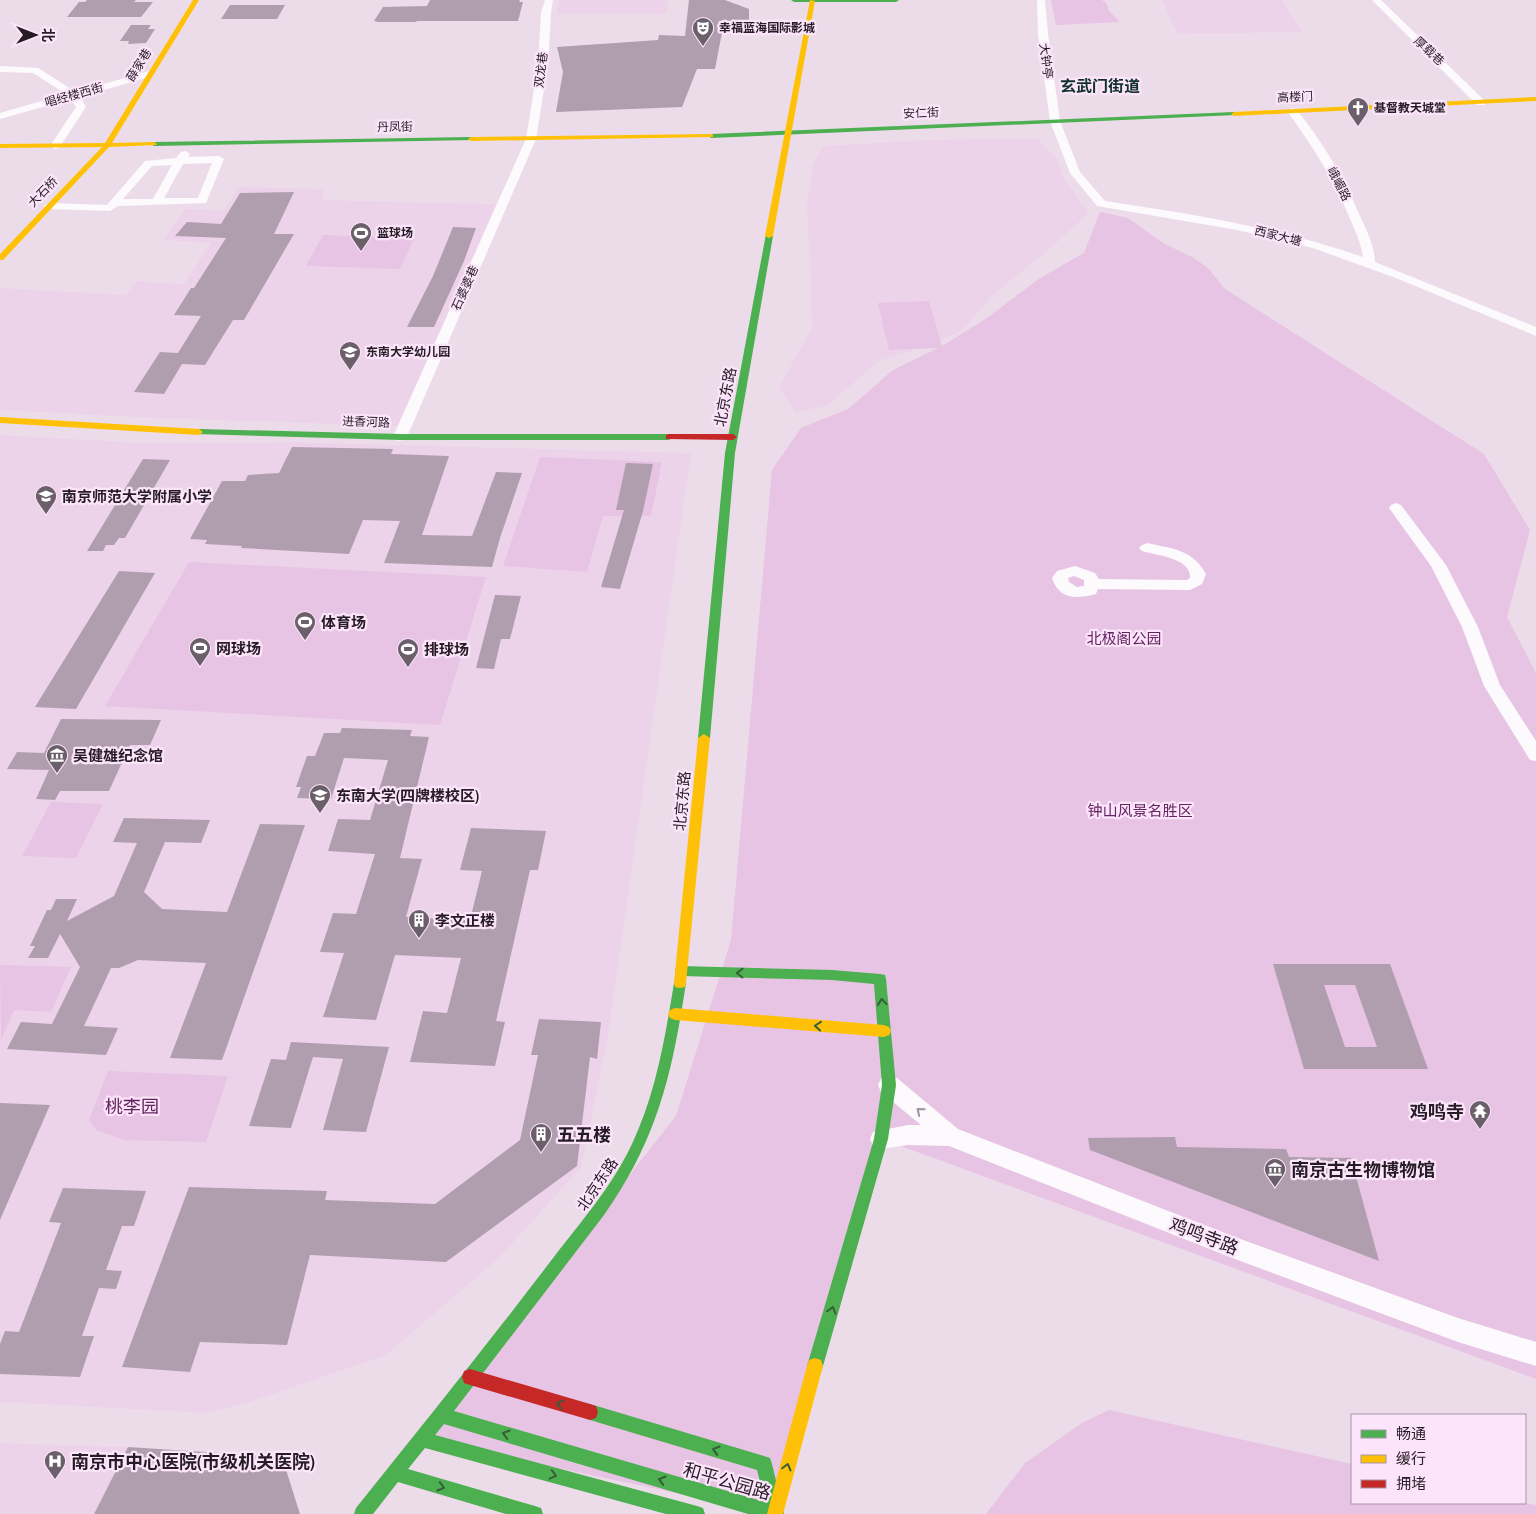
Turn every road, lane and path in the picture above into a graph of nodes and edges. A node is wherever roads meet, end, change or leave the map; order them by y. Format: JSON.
{"nodes":[{"id":1,"x":196,"y":0,"type":"edge"},
{"id":2,"x":549,"y":0,"type":"edge"},
{"id":3,"x":794,"y":0,"type":"edge"},
{"id":4,"x":896,"y":0,"type":"edge"},
{"id":5,"x":1041,"y":0,"type":"edge"},
{"id":6,"x":1376,"y":0,"type":"edge"},
{"id":7,"x":812,"y":1,"type":"edge"},
{"id":8,"x":0,"y":70,"type":"edge"},
{"id":9,"x":149,"y":74,"type":"junction"},
{"id":10,"x":74,"y":95,"type":"junction"},
{"id":11,"x":1536,"y":99,"type":"edge"},
{"id":12,"x":1481,"y":103,"type":"junction"},
{"id":13,"x":1292,"y":111,"type":"junction"},
{"id":14,"x":0,"y":116,"type":"edge"},
{"id":15,"x":1055,"y":121,"type":"junction"},
{"id":16,"x":789,"y":133,"type":"junction"},
{"id":17,"x":531,"y":139,"type":"junction"},
{"id":18,"x":194,"y":144,"type":"junction"},
{"id":19,"x":107,"y":145,"type":"junction"},
{"id":20,"x":0,"y":146,"type":"edge"},
{"id":21,"x":55,"y":146,"type":"junction"},
{"id":22,"x":179,"y":161,"type":"junction"},
{"id":23,"x":157,"y":202,"type":"junction"},
{"id":24,"x":115,"y":203,"type":"junction"},
{"id":25,"x":49,"y":206,"type":"junction"},
{"id":26,"x":0,"y":258,"type":"edge"},
{"id":27,"x":1369,"y":264,"type":"junction"},
{"id":28,"x":1536,"y":332,"type":"edge"},
{"id":29,"x":0,"y":420,"type":"edge"},
{"id":30,"x":400,"y":437,"type":"junction"},
{"id":31,"x":733,"y":437,"type":"junction"},
{"id":32,"x":1396,"y":508,"type":"dead end"},
{"id":33,"x":1147,"y":548,"type":"dead end"},
{"id":34,"x":1093,"y":584,"type":"dead end"},
{"id":35,"x":1536,"y":755,"type":"edge"},
{"id":36,"x":681,"y":971,"type":"junction"},
{"id":37,"x":675,"y":1014,"type":"junction"},
{"id":38,"x":884,"y":1031,"type":"junction"},
{"id":39,"x":889,"y":1085,"type":"junction"},
{"id":40,"x":950,"y":1136,"type":"junction"},
{"id":41,"x":881,"y":1139,"type":"junction"},
{"id":42,"x":1536,"y":1354,"type":"edge"},
{"id":43,"x":470,"y":1377,"type":"junction"},
{"id":44,"x":441,"y":1415,"type":"junction"},
{"id":45,"x":421,"y":1439,"type":"junction"},
{"id":46,"x":394,"y":1473,"type":"junction"},
{"id":47,"x":362,"y":1514,"type":"edge"},
{"id":48,"x":535,"y":1514,"type":"edge"},
{"id":49,"x":697,"y":1514,"type":"edge"},
{"id":50,"x":776,"y":1514,"type":"edge"}],
"edges":[{"from":1,"to":9,"type":"street","name":"薛家巷"},
{"from":2,"to":17,"type":"street","name":"双龙巷"},
{"from":3,"to":7,"type":"street"},
{"from":4,"to":7,"type":"street"},
{"from":5,"to":15,"type":"street","name":"大钟亭"},
{"from":6,"to":12,"type":"street","name":"厚载巷"},
{"from":7,"to":16,"type":"street","name":"北京东路"},
{"from":8,"to":10,"type":"street"},
{"from":9,"to":10,"type":"street","name":"唱经楼西街"},
{"from":9,"to":19,"type":"street","name":"薛家巷"},
{"from":10,"to":14,"type":"street","name":"唱经楼西街"},
{"from":10,"to":21,"type":"street"},
{"from":11,"to":12,"type":"street","name":"高楼门"},
{"from":12,"to":13,"type":"street","name":"高楼门"},
{"from":13,"to":15,"type":"street","name":"高楼门"},
{"from":13,"to":27,"type":"street","name":"峨嵋路"},
{"from":15,"to":16,"type":"street","name":"安仁街"},
{"from":15,"to":27,"type":"street","name":"西家大塘"},
{"from":16,"to":17,"type":"street","name":"丹凤街"},
{"from":16,"to":31,"type":"street","name":"北京东路"},
{"from":17,"to":18,"type":"street","name":"丹凤街"},
{"from":17,"to":30,"type":"street","name":"石婆婆巷"},
{"from":18,"to":19,"type":"street","name":"丹凤街"},
{"from":18,"to":22,"type":"street"},
{"from":19,"to":21,"type":"street","name":"丹凤街"},
{"from":19,"to":25,"type":"street","name":"大石桥"},
{"from":20,"to":21,"type":"street","name":"丹凤街"},
{"from":22,"to":23,"type":"street"},
{"from":22,"to":23,"type":"street"},
{"from":22,"to":24,"type":"street"},
{"from":23,"to":24,"type":"street"},
{"from":24,"to":25,"type":"street"},
{"from":25,"to":26,"type":"street","name":"大石桥"},
{"from":27,"to":28,"type":"street","name":"西家大塘"},
{"from":29,"to":30,"type":"street","name":"进香河路"},
{"from":30,"to":31,"type":"street","name":"进香河路"},
{"from":31,"to":36,"type":"street","name":"北京东路"},
{"from":32,"to":35,"type":"street"},
{"from":33,"to":34,"type":"street"},
{"from":36,"to":37,"type":"street","name":"北京东路"},
{"from":38,"to":36,"type":"street","one_way":true},
{"from":38,"to":37,"type":"street","one_way":true},
{"from":37,"to":43,"type":"street","name":"北京东路"},
{"from":38,"to":39,"type":"street"},
{"from":40,"to":39,"type":"street","name":"鸡鸣寺路","one_way":true},
{"from":39,"to":41,"type":"street"},
{"from":40,"to":41,"type":"street"},
{"from":40,"to":42,"type":"street","name":"鸡鸣寺路"},
{"from":50,"to":41,"type":"street","one_way":true},
{"from":43,"to":44,"type":"street","name":"北京东路"},
{"from":50,"to":43,"type":"street","name":"和平公园路","one_way":true},
{"from":44,"to":45,"type":"street","name":"北京东路"},
{"from":50,"to":44,"type":"street","name":"和平公园路","one_way":true},
{"from":45,"to":46,"type":"street","name":"北京东路"},
{"from":45,"to":49,"type":"street","one_way":true},
{"from":46,"to":47,"type":"street","name":"北京东路"},
{"from":46,"to":48,"type":"street","one_way":true}]}
